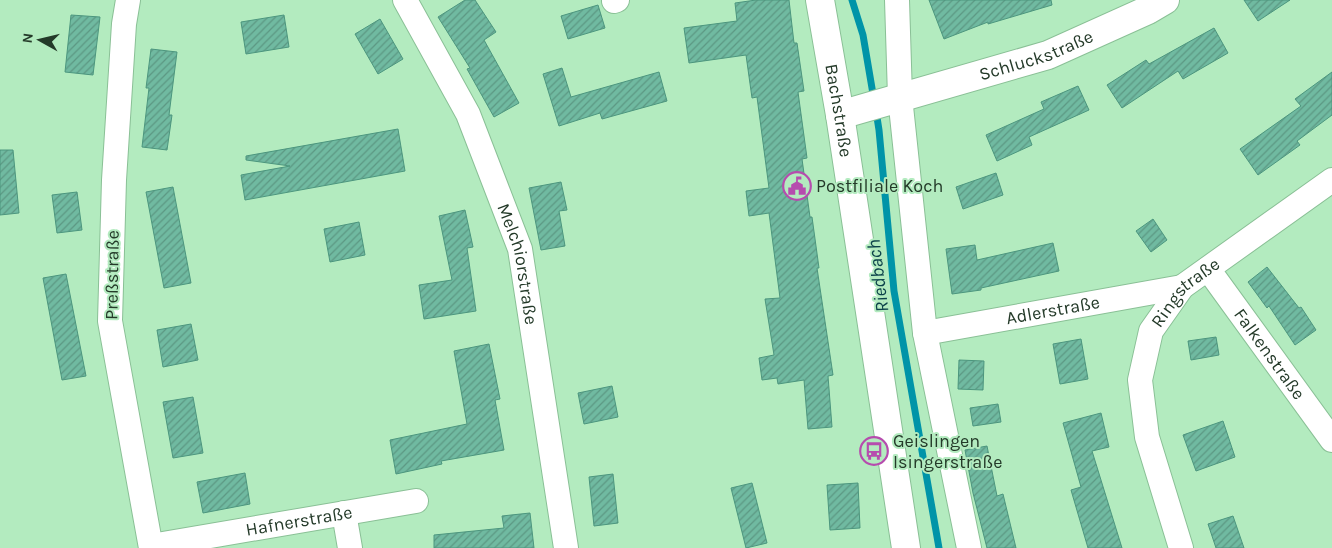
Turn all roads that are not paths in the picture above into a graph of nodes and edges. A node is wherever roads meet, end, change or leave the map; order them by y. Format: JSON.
{"nodes":[{"id":1,"x":128,"y":0,"type":"edge"},
{"id":2,"x":406,"y":0,"type":"edge"},
{"id":3,"x":820,"y":0,"type":"edge"},
{"id":4,"x":897,"y":0,"type":"edge"},
{"id":5,"x":1165,"y":0,"type":"edge"},
{"id":6,"x":895,"y":99,"type":"junction"},
{"id":7,"x":849,"y":112,"type":"junction"},
{"id":8,"x":1332,"y":180,"type":"edge"},
{"id":9,"x":1208,"y":269,"type":"junction"},
{"id":10,"x":1182,"y":287,"type":"junction"},
{"id":11,"x":925,"y":333,"type":"junction"},
{"id":12,"x":1332,"y":440,"type":"edge"},
{"id":13,"x":416,"y":501,"type":"dead end"},
{"id":14,"x":344,"y":513,"type":"junction"},
{"id":15,"x":151,"y":547,"type":"edge"},
{"id":16,"x":350,"y":548,"type":"edge"},
{"id":17,"x":566,"y":548,"type":"edge"},
{"id":18,"x":906,"y":548,"type":"edge"},
{"id":19,"x":968,"y":548,"type":"edge"},
{"id":20,"x":1181,"y":548,"type":"edge"}],
"edges":[{"from":1,"to":15,"type":"street","name":"Preßstraße"},
{"from":2,"to":17,"type":"street","name":"Melchiorstraße"},
{"from":3,"to":7,"type":"street","name":"Bachstraße"},
{"from":4,"to":6,"type":"street"},
{"from":5,"to":6,"type":"street","name":"Schluckstraße"},
{"from":6,"to":7,"type":"street","name":"Schluckstraße"},
{"from":6,"to":11,"type":"street"},
{"from":7,"to":18,"type":"street","name":"Bachstraße"},
{"from":8,"to":9,"type":"street","name":"Ringstraße"},
{"from":9,"to":10,"type":"street","name":"Ringstraße"},
{"from":9,"to":12,"type":"street","name":"Falkenstraße"},
{"from":10,"to":11,"type":"street","name":"Adlerstraße"},
{"from":10,"to":20,"type":"street","name":"Ringstraße"},
{"from":11,"to":19,"type":"street"},
{"from":13,"to":14,"type":"street","name":"Hafnerstraße"},
{"from":14,"to":15,"type":"street","name":"Hafnerstraße"},
{"from":14,"to":16,"type":"street"}]}
